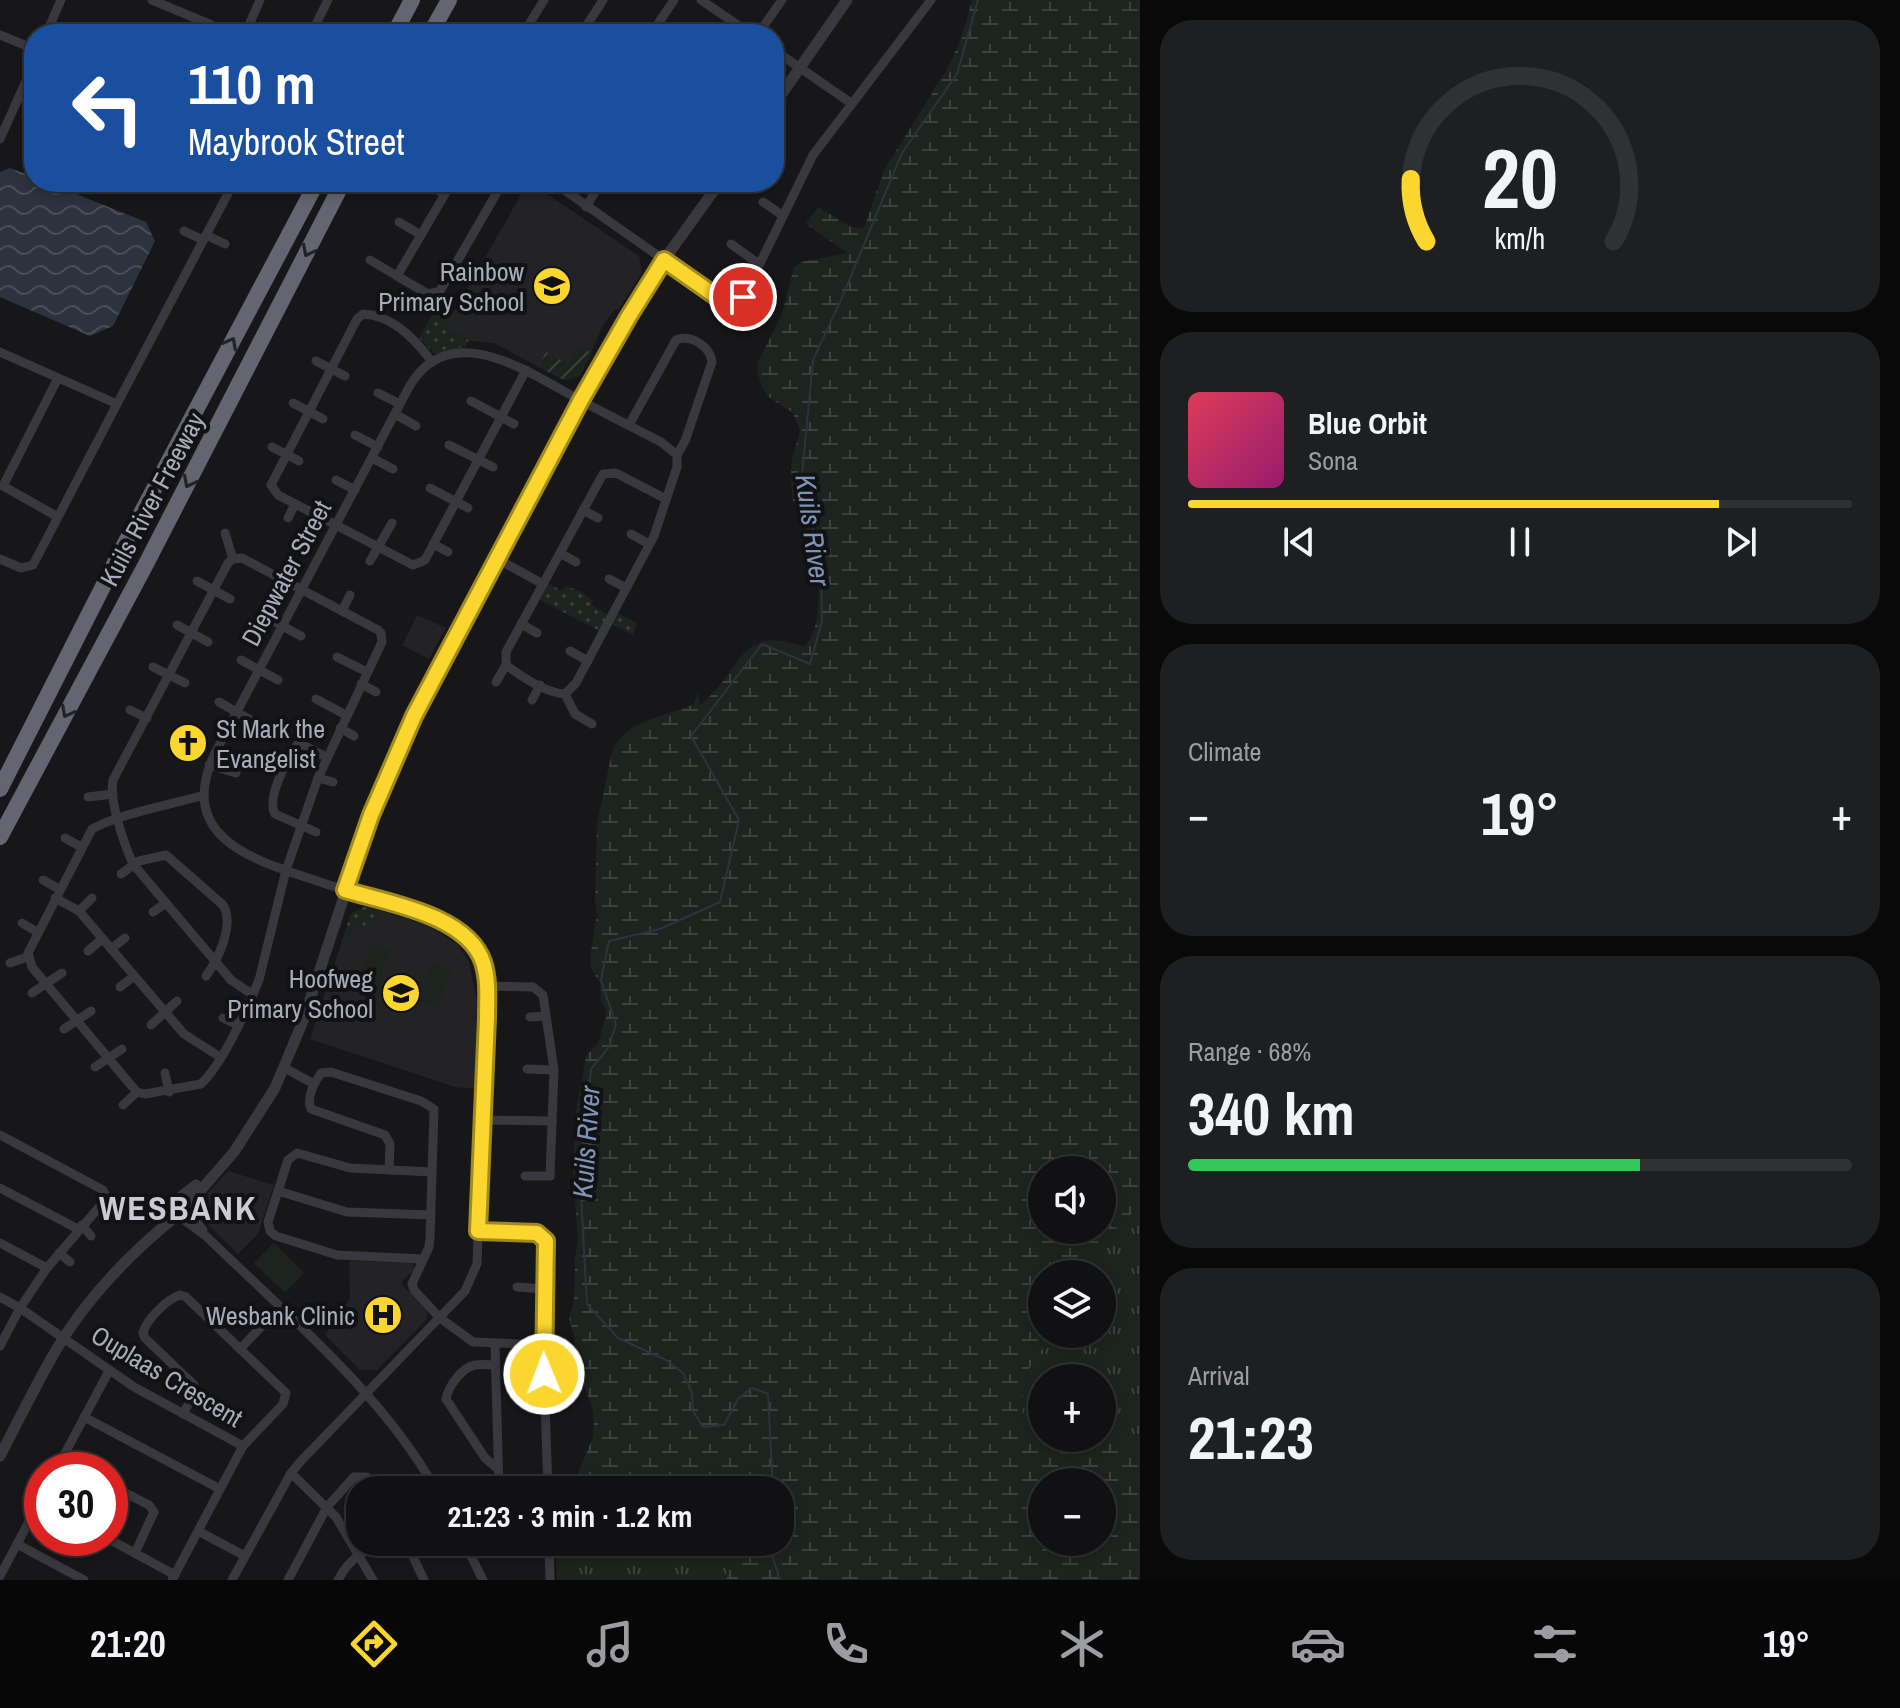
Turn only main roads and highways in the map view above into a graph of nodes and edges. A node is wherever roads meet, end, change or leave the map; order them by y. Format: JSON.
{"nodes":[{"id":1,"x":403,"y":0,"type":"edge"},
{"id":2,"x":412,"y":0,"type":"edge"},
{"id":3,"x":438,"y":0,"type":"edge"},
{"id":4,"x":449,"y":0,"type":"edge"},
{"id":5,"x":392,"y":24,"type":"edge"},
{"id":6,"x":399,"y":24,"type":"edge"},
{"id":7,"x":425,"y":24,"type":"edge"},
{"id":8,"x":436,"y":24,"type":"edge"},
{"id":9,"x":312,"y":192,"type":"edge"},
{"id":10,"x":338,"y":192,"type":"edge"},
{"id":11,"x":0,"y":789,"type":"edge"},
{"id":12,"x":0,"y":837,"type":"edge"}],
"edges":[{"from":1,"to":5,"type":"highway"},
{"from":2,"to":6,"type":"highway"},
{"from":3,"to":7,"type":"highway"},
{"from":4,"to":8,"type":"highway"},
{"from":11,"to":9,"type":"highway","name":"Kuils River Freeway","one_way":true},
{"from":10,"to":12,"type":"highway","name":"Kuils River Freeway","one_way":true}]}
